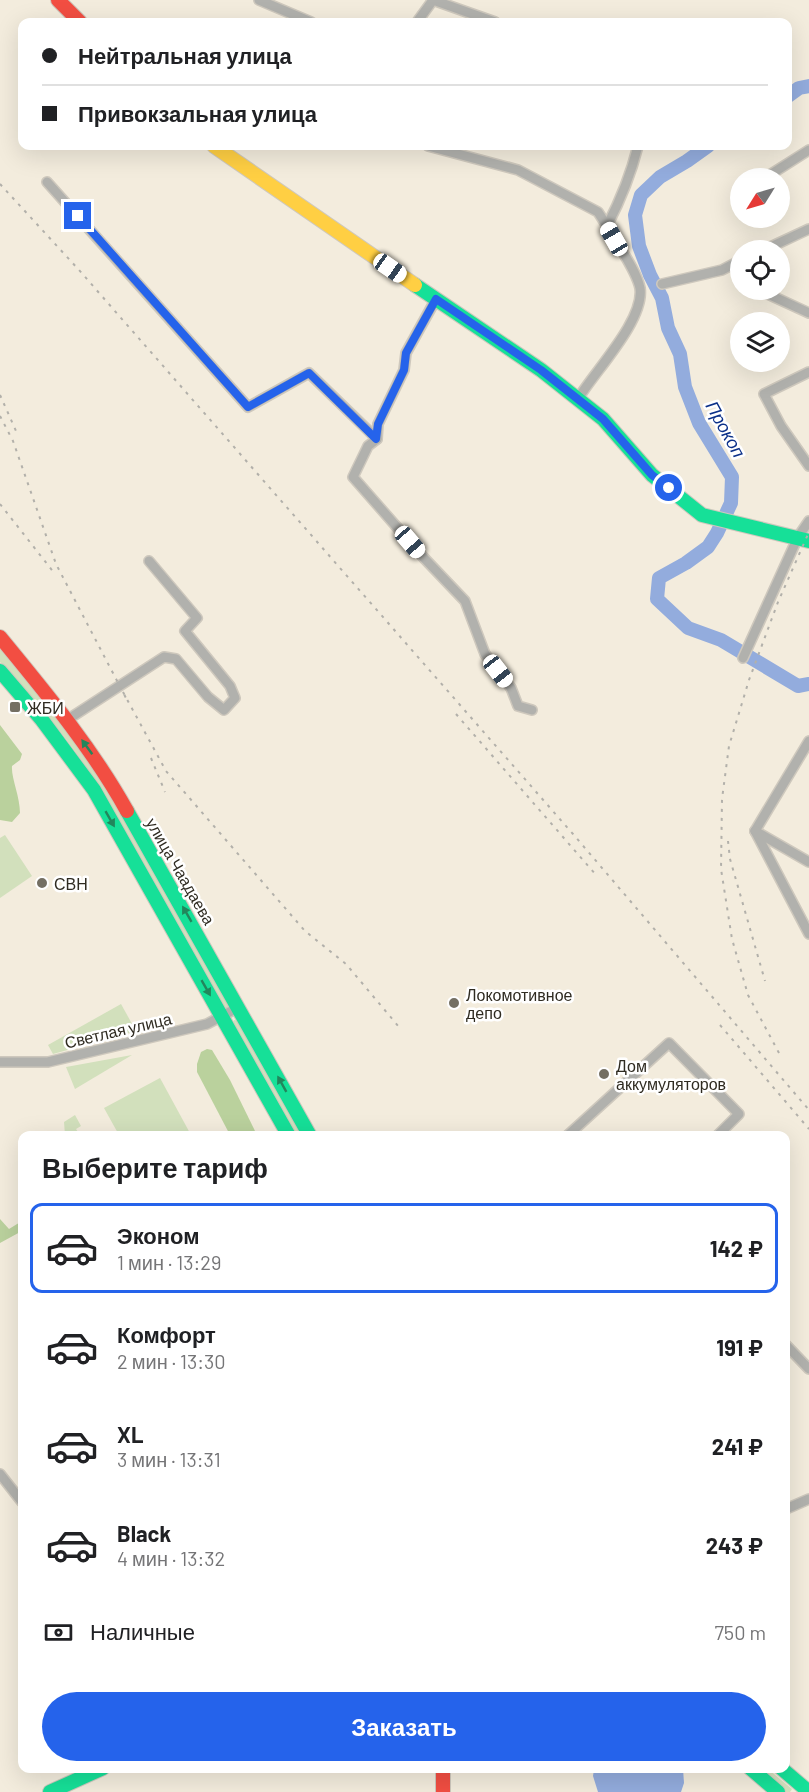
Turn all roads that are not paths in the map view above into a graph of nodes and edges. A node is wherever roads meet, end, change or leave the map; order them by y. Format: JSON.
{"nodes":[{"id":1,"x":58,"y":0,"type":"edge"},
{"id":2,"x":259,"y":0,"type":"edge"},
{"id":3,"x":433,"y":0,"type":"edge"},
{"id":4,"x":76,"y":18,"type":"edge"},
{"id":5,"x":302,"y":18,"type":"edge"},
{"id":6,"x":420,"y":18,"type":"edge"},
{"id":7,"x":484,"y":18,"type":"edge"},
{"id":8,"x":220,"y":150,"type":"edge"},
{"id":9,"x":443,"y":150,"type":"edge"},
{"id":10,"x":637,"y":150,"type":"edge"},
{"id":11,"x":809,"y":150,"type":"edge"},
{"id":12,"x":781,"y":168,"type":"edge"},
{"id":13,"x":47,"y":182,"type":"dead end"},
{"id":14,"x":607,"y":226,"type":"junction"},
{"id":15,"x":809,"y":230,"type":"edge"},
{"id":16,"x":786,"y":240,"type":"edge"},
{"id":17,"x":730,"y":267,"type":"edge"},
{"id":18,"x":662,"y":284,"type":"dead end"},
{"id":19,"x":650,"y":286,"type":"dead end"},
{"id":20,"x":640,"y":287,"type":"junction"},
{"id":21,"x":436,"y":299,"type":"junction"},
{"id":22,"x":781,"y":300,"type":"edge"},
{"id":23,"x":809,"y":313,"type":"edge"},
{"id":24,"x":809,"y":372,"type":"edge"},
{"id":25,"x":578,"y":399,"type":"junction"},
{"id":26,"x":376,"y":439,"type":"junction"},
{"id":27,"x":809,"y":466,"type":"edge"},
{"id":28,"x":809,"y":521,"type":"edge"},
{"id":29,"x":804,"y":539,"type":"edge"},
{"id":30,"x":149,"y":561,"type":"dead end"},
{"id":31,"x":0,"y":637,"type":"edge"},
{"id":32,"x":743,"y":658,"type":"dead end"},
{"id":33,"x":0,"y":671,"type":"edge"},
{"id":34,"x":532,"y":710,"type":"dead end"},
{"id":35,"x":67,"y":720,"type":"junction"},
{"id":36,"x":809,"y":741,"type":"edge"},
{"id":37,"x":754,"y":831,"type":"junction"},
{"id":38,"x":809,"y":862,"type":"edge"},
{"id":39,"x":809,"y":934,"type":"edge"},
{"id":40,"x":239,"y":1007,"type":"junction"},
{"id":41,"x":222,"y":1016,"type":"junction"},
{"id":42,"x":0,"y":1062,"type":"edge"},
{"id":43,"x":577,"y":1127,"type":"junction"},
{"id":44,"x":286,"y":1131,"type":"edge"},
{"id":45,"x":307,"y":1131,"type":"edge"},
{"id":46,"x":573,"y":1131,"type":"edge"},
{"id":47,"x":581,"y":1131,"type":"edge"},
{"id":48,"x":722,"y":1131,"type":"edge"},
{"id":49,"x":790,"y":1348,"type":"edge"},
{"id":50,"x":809,"y":1369,"type":"edge"},
{"id":51,"x":0,"y":1474,"type":"edge"},
{"id":52,"x":18,"y":1497,"type":"edge"},
{"id":53,"x":809,"y":1499,"type":"edge"},
{"id":54,"x":790,"y":1507,"type":"edge"},
{"id":55,"x":92,"y":1773,"type":"edge"},
{"id":56,"x":443,"y":1773,"type":"edge"},
{"id":57,"x":756,"y":1773,"type":"edge"},
{"id":58,"x":786,"y":1773,"type":"edge"},
{"id":59,"x":804,"y":1791,"type":"edge"},
{"id":60,"x":50,"y":1792,"type":"edge"},
{"id":61,"x":443,"y":1792,"type":"edge"},
{"id":62,"x":778,"y":1792,"type":"edge"}],
"edges":[{"from":1,"to":4,"type":"main road"},
{"from":2,"to":5,"type":"street"},
{"from":3,"to":6,"type":"street"},
{"from":3,"to":7,"type":"street"},
{"from":8,"to":21,"type":"main road"},
{"from":9,"to":14,"type":"street"},
{"from":10,"to":14,"type":"street"},
{"from":11,"to":12,"type":"street"},
{"from":13,"to":26,"type":"street"},
{"from":14,"to":20,"type":"street"},
{"from":15,"to":16,"type":"street"},
{"from":17,"to":18,"type":"street"},
{"from":19,"to":20,"type":"street"},
{"from":20,"to":25,"type":"street"},
{"from":21,"to":25,"type":"main road"},
{"from":21,"to":26,"type":"street"},
{"from":22,"to":23,"type":"street"},
{"from":24,"to":27,"type":"street"},
{"from":25,"to":29,"type":"main road"},
{"from":26,"to":34,"type":"street"},
{"from":28,"to":29,"type":"street"},
{"from":29,"to":32,"type":"street"},
{"from":30,"to":35,"type":"street"},
{"from":31,"to":35,"type":"main road","name":"улица Чаадаева"},
{"from":33,"to":41,"type":"main road","one_way":true},
{"from":40,"to":35,"type":"main road","name":"улица Чаадаева","one_way":true},
{"from":36,"to":37,"type":"street"},
{"from":37,"to":38,"type":"street"},
{"from":37,"to":39,"type":"street"},
{"from":40,"to":41,"type":"street","name":"Светлая улица"},
{"from":45,"to":40,"type":"main road","name":"улица Чаадаева","one_way":true},
{"from":41,"to":42,"type":"street","name":"Светлая улица"},
{"from":41,"to":44,"type":"main road"},
{"from":43,"to":46,"type":"street"},
{"from":43,"to":47,"type":"street"},
{"from":43,"to":48,"type":"street"},
{"from":49,"to":50,"type":"street"},
{"from":51,"to":52,"type":"street"},
{"from":53,"to":54,"type":"street"},
{"from":55,"to":60,"type":"main road"},
{"from":56,"to":61,"type":"main road"},
{"from":57,"to":62,"type":"main road"},
{"from":58,"to":59,"type":"main road"}]}
